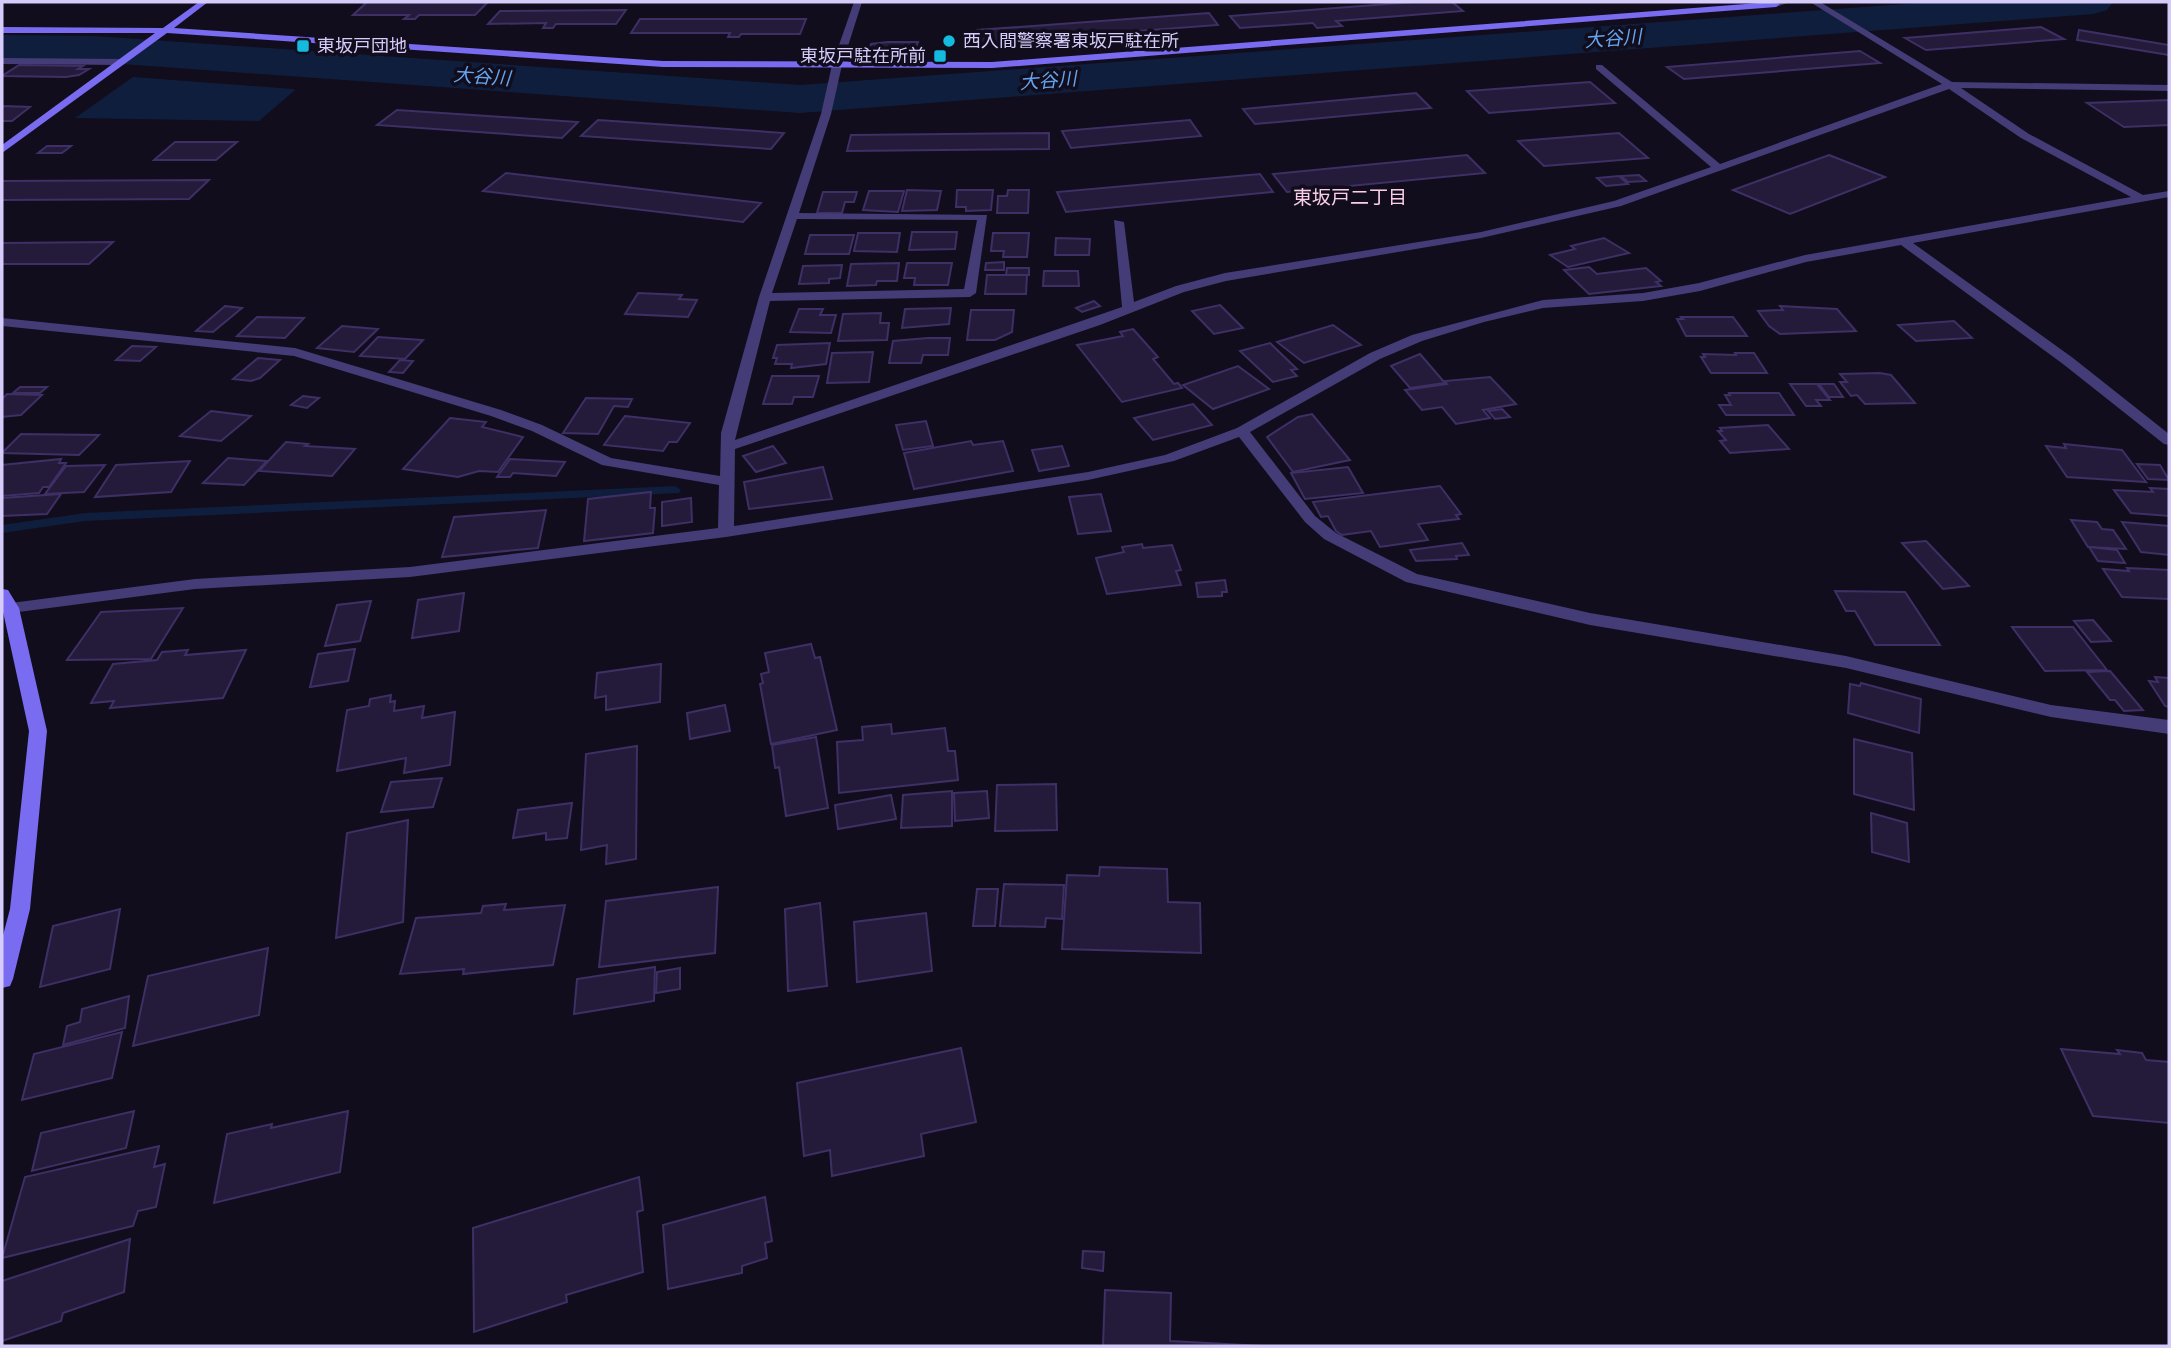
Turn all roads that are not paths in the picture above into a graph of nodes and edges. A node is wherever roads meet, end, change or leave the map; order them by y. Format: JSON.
{"nodes":[{"id":1,"x":204,"y":2,"type":"edge"},
{"id":2,"x":858,"y":2,"type":"edge"},
{"id":3,"x":1814,"y":2,"type":"edge"},
{"id":4,"x":1781,"y":3,"type":"edge"},
{"id":5,"x":2,"y":30,"type":"edge"},
{"id":6,"x":164,"y":31,"type":"junction"},
{"id":7,"x":2,"y":61,"type":"edge"},
{"id":8,"x":121,"y":62,"type":"junction"},
{"id":9,"x":837,"y":65,"type":"junction"},
{"id":10,"x":1599,"y":67,"type":"dead end"},
{"id":11,"x":1950,"y":85,"type":"junction"},
{"id":12,"x":2169,"y":88,"type":"edge"},
{"id":13,"x":2,"y":150,"type":"edge"},
{"id":14,"x":1719,"y":168,"type":"junction"},
{"id":15,"x":2169,"y":194,"type":"edge"},
{"id":16,"x":2140,"y":198,"type":"junction"},
{"id":17,"x":792,"y":216,"type":"junction"},
{"id":18,"x":1118,"y":222,"type":"dead end"},
{"id":19,"x":1904,"y":242,"type":"junction"},
{"id":20,"x":765,"y":297,"type":"junction"},
{"id":21,"x":1129,"y":309,"type":"junction"},
{"id":22,"x":2,"y":322,"type":"edge"},
{"id":23,"x":1242,"y":430,"type":"junction"},
{"id":24,"x":2169,"y":441,"type":"edge"},
{"id":25,"x":728,"y":447,"type":"junction"},
{"id":26,"x":727,"y":482,"type":"junction"},
{"id":27,"x":726,"y":532,"type":"junction"},
{"id":28,"x":5,"y":604,"type":"edge"},
{"id":29,"x":2169,"y":727,"type":"edge"},
{"id":30,"x":2,"y":979,"type":"edge"}],
"edges":[{"from":1,"to":6,"type":"street"},
{"from":2,"to":9,"type":"street"},
{"from":3,"to":11,"type":"street"},
{"from":4,"to":9,"type":"street"},
{"from":5,"to":6,"type":"street"},
{"from":6,"to":8,"type":"street"},
{"from":6,"to":9,"type":"street"},
{"from":7,"to":8,"type":"street"},
{"from":8,"to":13,"type":"street"},
{"from":9,"to":17,"type":"street"},
{"from":10,"to":14,"type":"street"},
{"from":11,"to":12,"type":"street"},
{"from":11,"to":14,"type":"street"},
{"from":11,"to":16,"type":"street"},
{"from":14,"to":21,"type":"street"},
{"from":15,"to":16,"type":"street"},
{"from":16,"to":19,"type":"street"},
{"from":17,"to":20,"type":"street"},
{"from":17,"to":20,"type":"street"},
{"from":18,"to":21,"type":"street"},
{"from":19,"to":23,"type":"street"},
{"from":19,"to":24,"type":"street"},
{"from":20,"to":25,"type":"street"},
{"from":21,"to":25,"type":"street"},
{"from":22,"to":26,"type":"street"},
{"from":23,"to":27,"type":"street"},
{"from":23,"to":29,"type":"street"},
{"from":25,"to":26,"type":"street"},
{"from":26,"to":27,"type":"street"},
{"from":27,"to":28,"type":"street"},
{"from":28,"to":30,"type":"street"}]}
